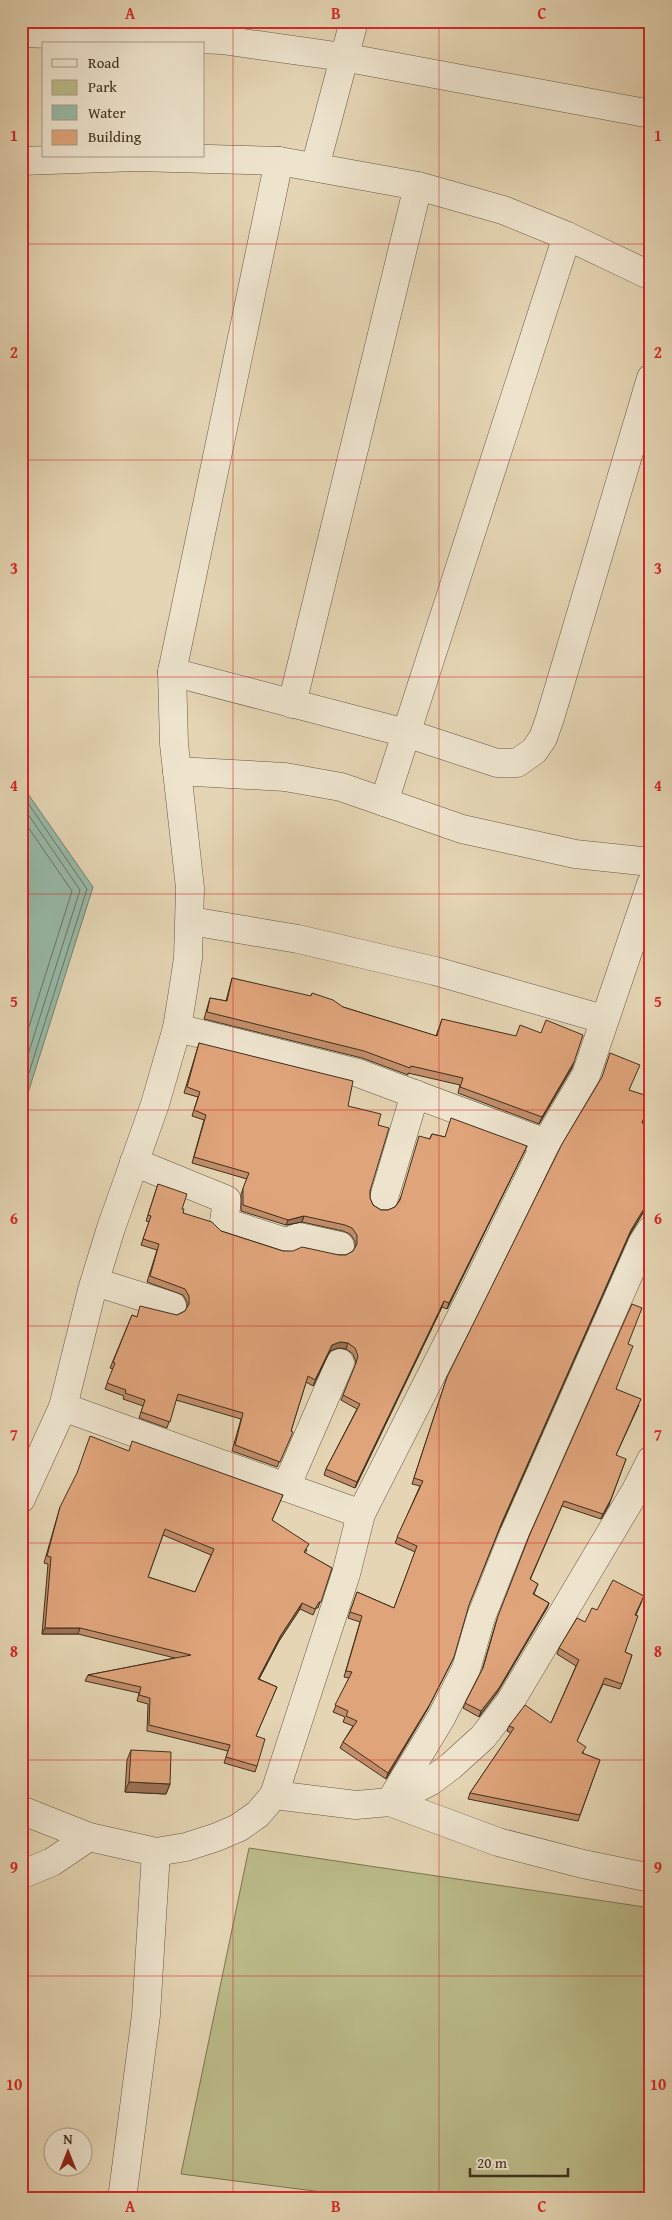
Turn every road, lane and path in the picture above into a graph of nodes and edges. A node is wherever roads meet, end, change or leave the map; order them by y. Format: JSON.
{"nodes":[{"id":1,"x":354,"y":21,"type":"edge"},
{"id":2,"x":21,"y":33,"type":"edge"},
{"id":3,"x":344,"y":57,"type":"junction"},
{"id":4,"x":651,"y":114,"type":"edge"},
{"id":5,"x":107,"y":158,"type":"edge"},
{"id":6,"x":165,"y":158,"type":"edge"},
{"id":7,"x":21,"y":161,"type":"edge"},
{"id":8,"x":279,"y":162,"type":"junction"},
{"id":9,"x":315,"y":167,"type":"junction"},
{"id":10,"x":418,"y":186,"type":"junction"},
{"id":11,"x":566,"y":236,"type":"junction"},
{"id":12,"x":651,"y":276,"type":"edge"},
{"id":13,"x":651,"y":378,"type":"edge"},
{"id":14,"x":172,"y":672,"type":"junction"},
{"id":15,"x":292,"y":704,"type":"junction"},
{"id":16,"x":406,"y":733,"type":"junction"},
{"id":17,"x":177,"y":771,"type":"junction"},
{"id":18,"x":384,"y":802,"type":"junction"},
{"id":19,"x":651,"y":862,"type":"edge"},
{"id":20,"x":651,"y":884,"type":"edge"},
{"id":21,"x":191,"y":921,"type":"junction"},
{"id":22,"x":603,"y":1019,"type":"junction"},
{"id":23,"x":177,"y":1028,"type":"junction"},
{"id":24,"x":415,"y":1094,"type":"junction"},
{"id":25,"x":546,"y":1143,"type":"junction"},
{"id":26,"x":134,"y":1162,"type":"junction"},
{"id":27,"x":383,"y":1201,"type":"dead end"},
{"id":28,"x":651,"y":1230,"type":"edge"},
{"id":29,"x":340,"y":1246,"type":"dead end"},
{"id":30,"x":95,"y":1282,"type":"junction"},
{"id":31,"x":172,"y":1306,"type":"dead end"},
{"id":32,"x":340,"y":1363,"type":"dead end"},
{"id":33,"x":63,"y":1407,"type":"junction"},
{"id":34,"x":651,"y":1460,"type":"edge"},
{"id":35,"x":286,"y":1487,"type":"junction"},
{"id":36,"x":21,"y":1500,"type":"edge"},
{"id":37,"x":361,"y":1514,"type":"junction"},
{"id":38,"x":274,"y":1795,"type":"junction"},
{"id":39,"x":390,"y":1802,"type":"junction"},
{"id":40,"x":21,"y":1810,"type":"edge"},
{"id":41,"x":89,"y":1837,"type":"junction"},
{"id":42,"x":156,"y":1852,"type":"junction"},
{"id":43,"x":21,"y":1875,"type":"edge"},
{"id":44,"x":651,"y":1878,"type":"edge"},
{"id":45,"x":122,"y":2199,"type":"edge"}],
"edges":[{"from":1,"to":3,"type":"street"},
{"from":2,"to":3,"type":"street"},
{"from":3,"to":4,"type":"street"},
{"from":3,"to":9,"type":"street"},
{"from":5,"to":7,"type":"street"},
{"from":6,"to":8,"type":"street"},
{"from":8,"to":9,"type":"street"},
{"from":8,"to":14,"type":"street"},
{"from":9,"to":10,"type":"street"},
{"from":10,"to":11,"type":"street"},
{"from":10,"to":15,"type":"street"},
{"from":11,"to":12,"type":"street"},
{"from":11,"to":16,"type":"street"},
{"from":13,"to":16,"type":"street"},
{"from":14,"to":15,"type":"street"},
{"from":14,"to":17,"type":"street"},
{"from":15,"to":16,"type":"street"},
{"from":16,"to":18,"type":"street"},
{"from":17,"to":18,"type":"street"},
{"from":17,"to":21,"type":"street"},
{"from":18,"to":19,"type":"street"},
{"from":20,"to":22,"type":"street"},
{"from":21,"to":22,"type":"street"},
{"from":21,"to":23,"type":"street"},
{"from":22,"to":25,"type":"street"},
{"from":23,"to":24,"type":"street"},
{"from":23,"to":26,"type":"street"},
{"from":24,"to":25,"type":"street"},
{"from":24,"to":27,"type":"street"},
{"from":25,"to":37,"type":"street"},
{"from":26,"to":29,"type":"street"},
{"from":26,"to":30,"type":"street"},
{"from":28,"to":39,"type":"street"},
{"from":30,"to":31,"type":"street"},
{"from":30,"to":33,"type":"street"},
{"from":32,"to":35,"type":"street"},
{"from":33,"to":35,"type":"street"},
{"from":33,"to":36,"type":"street"},
{"from":34,"to":39,"type":"street"},
{"from":35,"to":37,"type":"street"},
{"from":37,"to":38,"type":"street"},
{"from":38,"to":39,"type":"street"},
{"from":38,"to":42,"type":"street"},
{"from":39,"to":44,"type":"street"},
{"from":40,"to":41,"type":"street"},
{"from":41,"to":42,"type":"street"},
{"from":41,"to":43,"type":"street"},
{"from":42,"to":45,"type":"street"}]}
